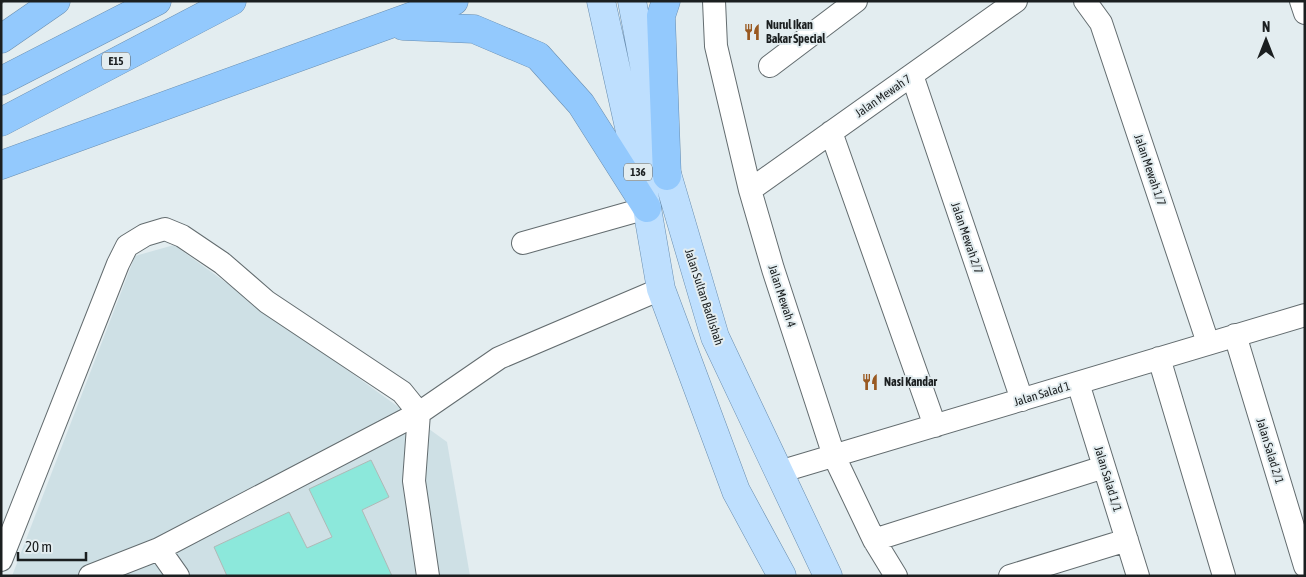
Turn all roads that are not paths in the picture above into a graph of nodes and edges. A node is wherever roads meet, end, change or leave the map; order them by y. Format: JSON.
{"nodes":[{"id":1,"x":56,"y":1,"type":"edge"},
{"id":2,"x":157,"y":1,"type":"edge"},
{"id":3,"x":232,"y":1,"type":"edge"},
{"id":4,"x":454,"y":1,"type":"edge"},
{"id":5,"x":601,"y":1,"type":"edge"},
{"id":6,"x":632,"y":1,"type":"edge"},
{"id":7,"x":666,"y":1,"type":"edge"},
{"id":8,"x":714,"y":1,"type":"edge"},
{"id":9,"x":856,"y":1,"type":"edge"},
{"id":10,"x":1016,"y":1,"type":"edge"},
{"id":11,"x":1084,"y":1,"type":"edge"},
{"id":12,"x":392,"y":25,"type":"junction"},
{"id":13,"x":1,"y":39,"type":"edge"},
{"id":14,"x":770,"y":66,"type":"dead end"},
{"id":15,"x":912,"y":75,"type":"junction"},
{"id":16,"x":1,"y":81,"type":"edge"},
{"id":17,"x":1,"y":122,"type":"edge"},
{"id":18,"x":831,"y":132,"type":"junction"},
{"id":19,"x":1,"y":165,"type":"edge"},
{"id":20,"x":667,"y":176,"type":"junction"},
{"id":21,"x":750,"y":190,"type":"junction"},
{"id":22,"x":647,"y":208,"type":"junction"},
{"id":23,"x":523,"y":243,"type":"dead end"},
{"id":24,"x":662,"y":289,"type":"junction"},
{"id":25,"x":1305,"y":315,"type":"edge"},
{"id":26,"x":1235,"y":335,"type":"junction"},
{"id":27,"x":1208,"y":343,"type":"junction"},
{"id":28,"x":1159,"y":358,"type":"junction"},
{"id":29,"x":1078,"y":383,"type":"junction"},
{"id":30,"x":1022,"y":400,"type":"junction"},
{"id":31,"x":419,"y":413,"type":"junction"},
{"id":32,"x":935,"y":426,"type":"junction"},
{"id":33,"x":834,"y":456,"type":"junction"},
{"id":34,"x":1104,"y":467,"type":"junction"},
{"id":35,"x":779,"y":472,"type":"junction"},
{"id":36,"x":874,"y":540,"type":"junction"},
{"id":37,"x":1127,"y":540,"type":"junction"},
{"id":38,"x":159,"y":549,"type":"junction"},
{"id":39,"x":1,"y":560,"type":"edge"},
{"id":40,"x":1305,"y":566,"type":"edge"},
{"id":41,"x":422,"y":573,"type":"edge"},
{"id":42,"x":90,"y":576,"type":"edge"},
{"id":43,"x":178,"y":576,"type":"edge"},
{"id":44,"x":782,"y":576,"type":"edge"},
{"id":45,"x":828,"y":576,"type":"edge"},
{"id":46,"x":896,"y":576,"type":"edge"},
{"id":47,"x":1010,"y":576,"type":"edge"},
{"id":48,"x":1138,"y":576,"type":"edge"},
{"id":49,"x":1224,"y":576,"type":"edge"}],
"edges":[{"from":1,"to":13,"type":"highway"},
{"from":2,"to":16,"type":"highway"},
{"from":3,"to":17,"type":"highway","number":"E15"},
{"from":4,"to":12,"type":"highway"},
{"from":5,"to":22,"type":"main road","number":"136"},
{"from":6,"to":20,"type":"main road","name":"Jalan Sultan Badlishah","number":"136"},
{"from":7,"to":20,"type":"highway"},
{"from":8,"to":21,"type":"street","name":"Jalan Mewah 4"},
{"from":9,"to":14,"type":"street"},
{"from":10,"to":15,"type":"street","name":"Jalan Mewah 7"},
{"from":11,"to":27,"type":"street","name":"Jalan Mewah 1/7"},
{"from":12,"to":19,"type":"highway"},
{"from":12,"to":22,"type":"highway"},
{"from":15,"to":18,"type":"street","name":"Jalan Mewah 7"},
{"from":15,"to":30,"type":"street","name":"Jalan Mewah 2/7"},
{"from":18,"to":21,"type":"street","name":"Jalan Mewah 7"},
{"from":18,"to":32,"type":"street"},
{"from":20,"to":35,"type":"main road","name":"Jalan Sultan Badlishah","number":"136"},
{"from":21,"to":33,"type":"street","name":"Jalan Mewah 4"},
{"from":22,"to":23,"type":"street"},
{"from":22,"to":24,"type":"main road","number":"136"},
{"from":24,"to":31,"type":"street"},
{"from":24,"to":44,"type":"main road","number":"136"},
{"from":25,"to":26,"type":"street","name":"Jalan Salad 1"},
{"from":26,"to":27,"type":"street","name":"Jalan Salad 1"},
{"from":26,"to":40,"type":"street","name":"Jalan Salad 2/1"},
{"from":27,"to":28,"type":"street","name":"Jalan Salad 1"},
{"from":28,"to":29,"type":"street","name":"Jalan Salad 1"},
{"from":28,"to":49,"type":"street"},
{"from":29,"to":30,"type":"street","name":"Jalan Salad 1"},
{"from":29,"to":34,"type":"street","name":"Jalan Salad 1/1"},
{"from":30,"to":32,"type":"street","name":"Jalan Salad 1"},
{"from":31,"to":38,"type":"street"},
{"from":31,"to":39,"type":"street"},
{"from":31,"to":41,"type":"street"},
{"from":32,"to":33,"type":"street","name":"Jalan Salad 1"},
{"from":33,"to":35,"type":"street","name":"Jalan Salad 1"},
{"from":33,"to":36,"type":"street","name":"Jalan Mewah 4"},
{"from":34,"to":36,"type":"street"},
{"from":34,"to":37,"type":"street","name":"Jalan Salad 1/1"},
{"from":35,"to":45,"type":"main road","name":"Jalan Sultan Badlishah","number":"136"},
{"from":36,"to":46,"type":"street","name":"Jalan Mewah 4"},
{"from":37,"to":47,"type":"street"},
{"from":37,"to":48,"type":"street","name":"Jalan Salad 1/1"},
{"from":38,"to":42,"type":"street"},
{"from":38,"to":43,"type":"street"}]}
